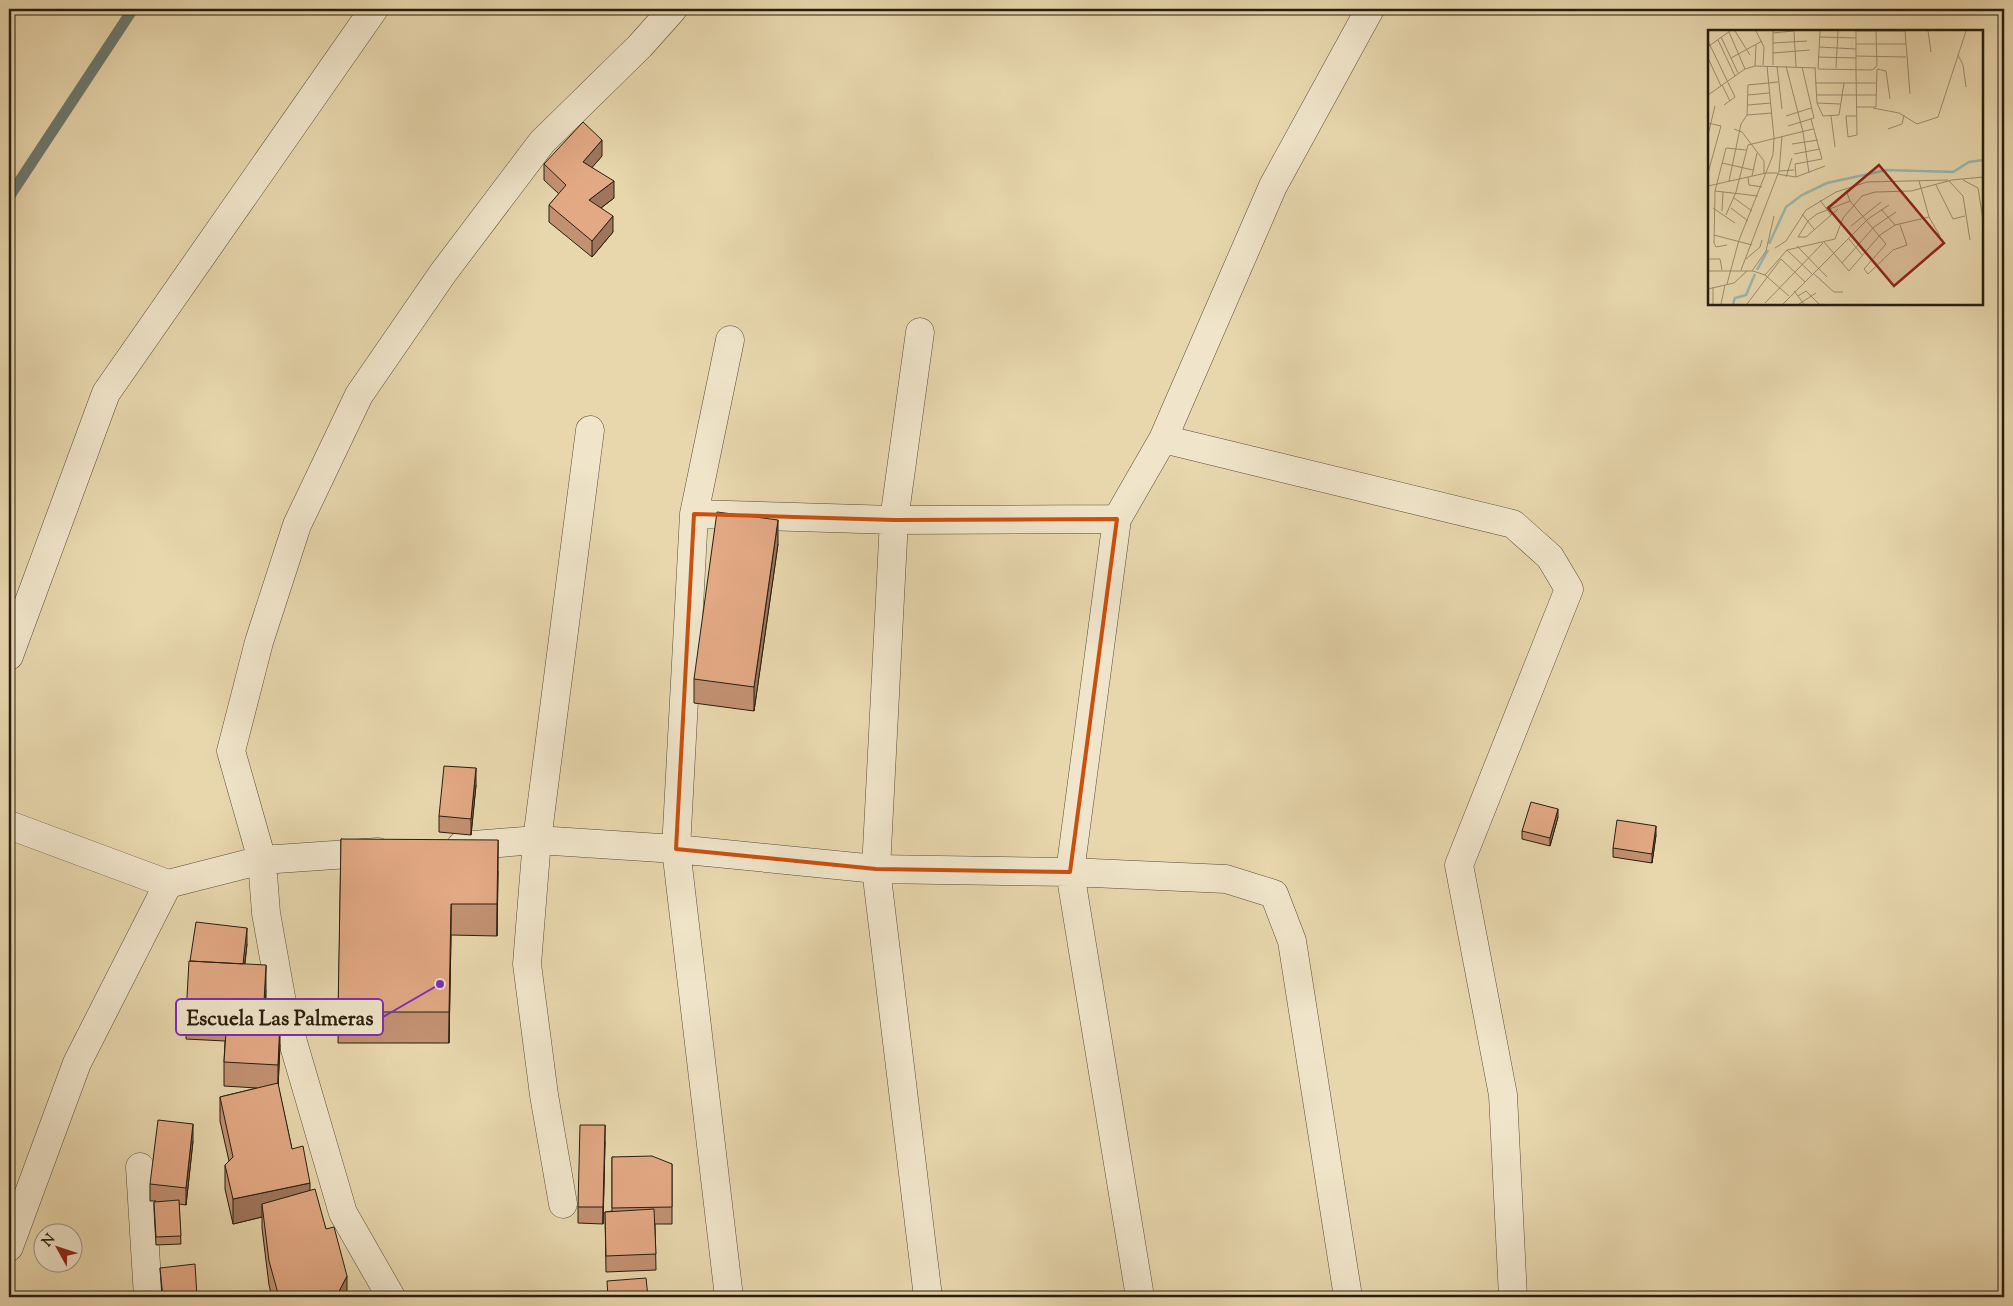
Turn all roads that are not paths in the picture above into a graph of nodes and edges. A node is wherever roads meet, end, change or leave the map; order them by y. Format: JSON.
{"nodes":[{"id":1,"x":374,"y":9,"type":"edge"},
{"id":2,"x":673,"y":9,"type":"edge"},
{"id":3,"x":1370,"y":9,"type":"edge"},
{"id":4,"x":920,"y":332,"type":"dead end"},
{"id":5,"x":730,"y":340,"type":"dead end"},
{"id":6,"x":590,"y":430,"type":"dead end"},
{"id":7,"x":1163,"y":439,"type":"junction"},
{"id":8,"x":694,"y":514,"type":"junction"},
{"id":9,"x":1117,"y":519,"type":"junction"},
{"id":10,"x":894,"y":520,"type":"junction"},
{"id":11,"x":9,"y":656,"type":"edge"},
{"id":12,"x":9,"y":825,"type":"edge"},
{"id":13,"x":537,"y":840,"type":"junction"},
{"id":14,"x":439,"y":847,"type":"edge"},
{"id":15,"x":676,"y":848,"type":"junction"},
{"id":16,"x":400,"y":850,"type":"edge"},
{"id":17,"x":262,"y":860,"type":"junction"},
{"id":18,"x":876,"y":868,"type":"junction"},
{"id":19,"x":1070,"y":872,"type":"junction"},
{"id":20,"x":168,"y":884,"type":"junction"},
{"id":21,"x":140,"y":1167,"type":"dead end"},
{"id":22,"x":564,"y":1204,"type":"dead end"},
{"id":23,"x":9,"y":1247,"type":"edge"},
{"id":24,"x":148,"y":1297,"type":"edge"},
{"id":25,"x":391,"y":1297,"type":"edge"},
{"id":26,"x":728,"y":1297,"type":"edge"},
{"id":27,"x":928,"y":1297,"type":"edge"},
{"id":28,"x":1140,"y":1297,"type":"edge"},
{"id":29,"x":1348,"y":1297,"type":"edge"},
{"id":30,"x":1513,"y":1297,"type":"edge"}],
"edges":[{"from":1,"to":11,"type":"street"},
{"from":2,"to":17,"type":"street"},
{"from":3,"to":7,"type":"street"},
{"from":4,"to":10,"type":"street"},
{"from":5,"to":8,"type":"street"},
{"from":6,"to":13,"type":"street"},
{"from":7,"to":9,"type":"street"},
{"from":7,"to":30,"type":"street"},
{"from":8,"to":10,"type":"street"},
{"from":8,"to":15,"type":"street"},
{"from":9,"to":10,"type":"street"},
{"from":9,"to":19,"type":"street"},
{"from":10,"to":18,"type":"street"},
{"from":12,"to":20,"type":"street"},
{"from":13,"to":14,"type":"street"},
{"from":13,"to":15,"type":"street"},
{"from":13,"to":22,"type":"street"},
{"from":15,"to":18,"type":"street"},
{"from":15,"to":26,"type":"street"},
{"from":16,"to":17,"type":"street"},
{"from":17,"to":20,"type":"street"},
{"from":17,"to":25,"type":"street"},
{"from":18,"to":19,"type":"street"},
{"from":18,"to":27,"type":"street"},
{"from":19,"to":28,"type":"street"},
{"from":19,"to":29,"type":"street"},
{"from":20,"to":23,"type":"street"},
{"from":21,"to":24,"type":"street"}]}
